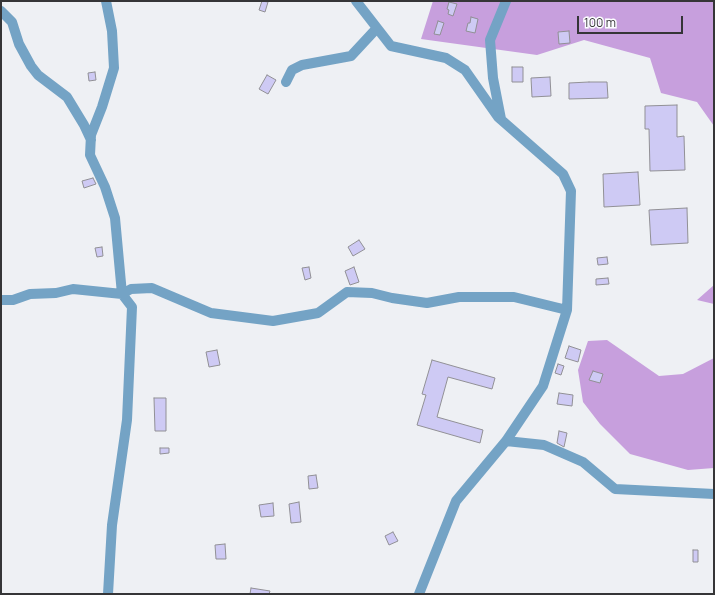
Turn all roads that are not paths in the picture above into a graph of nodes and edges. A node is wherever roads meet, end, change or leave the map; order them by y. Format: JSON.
{"nodes":[{"id":1,"x":106,"y":1,"type":"edge"},
{"id":2,"x":356,"y":1,"type":"edge"},
{"id":3,"x":506,"y":1,"type":"edge"},
{"id":4,"x":1,"y":11,"type":"edge"},
{"id":5,"x":377,"y":28,"type":"junction"},
{"id":6,"x":286,"y":82,"type":"dead end"},
{"id":7,"x":502,"y":121,"type":"junction"},
{"id":8,"x":91,"y":140,"type":"junction"},
{"id":9,"x":122,"y":294,"type":"junction"},
{"id":10,"x":1,"y":300,"type":"edge"},
{"id":11,"x":567,"y":310,"type":"junction"},
{"id":12,"x":506,"y":441,"type":"junction"},
{"id":13,"x":714,"y":494,"type":"edge"},
{"id":14,"x":108,"y":594,"type":"edge"},
{"id":15,"x":419,"y":594,"type":"edge"}],
"edges":[{"from":1,"to":8,"type":"street"},
{"from":2,"to":5,"type":"street"},
{"from":3,"to":7,"type":"street"},
{"from":4,"to":8,"type":"street"},
{"from":5,"to":6,"type":"street"},
{"from":5,"to":7,"type":"street"},
{"from":7,"to":11,"type":"street"},
{"from":8,"to":9,"type":"street"},
{"from":9,"to":10,"type":"street"},
{"from":9,"to":11,"type":"street"},
{"from":9,"to":14,"type":"street"},
{"from":11,"to":12,"type":"street"},
{"from":12,"to":13,"type":"street"},
{"from":12,"to":15,"type":"street"}]}
